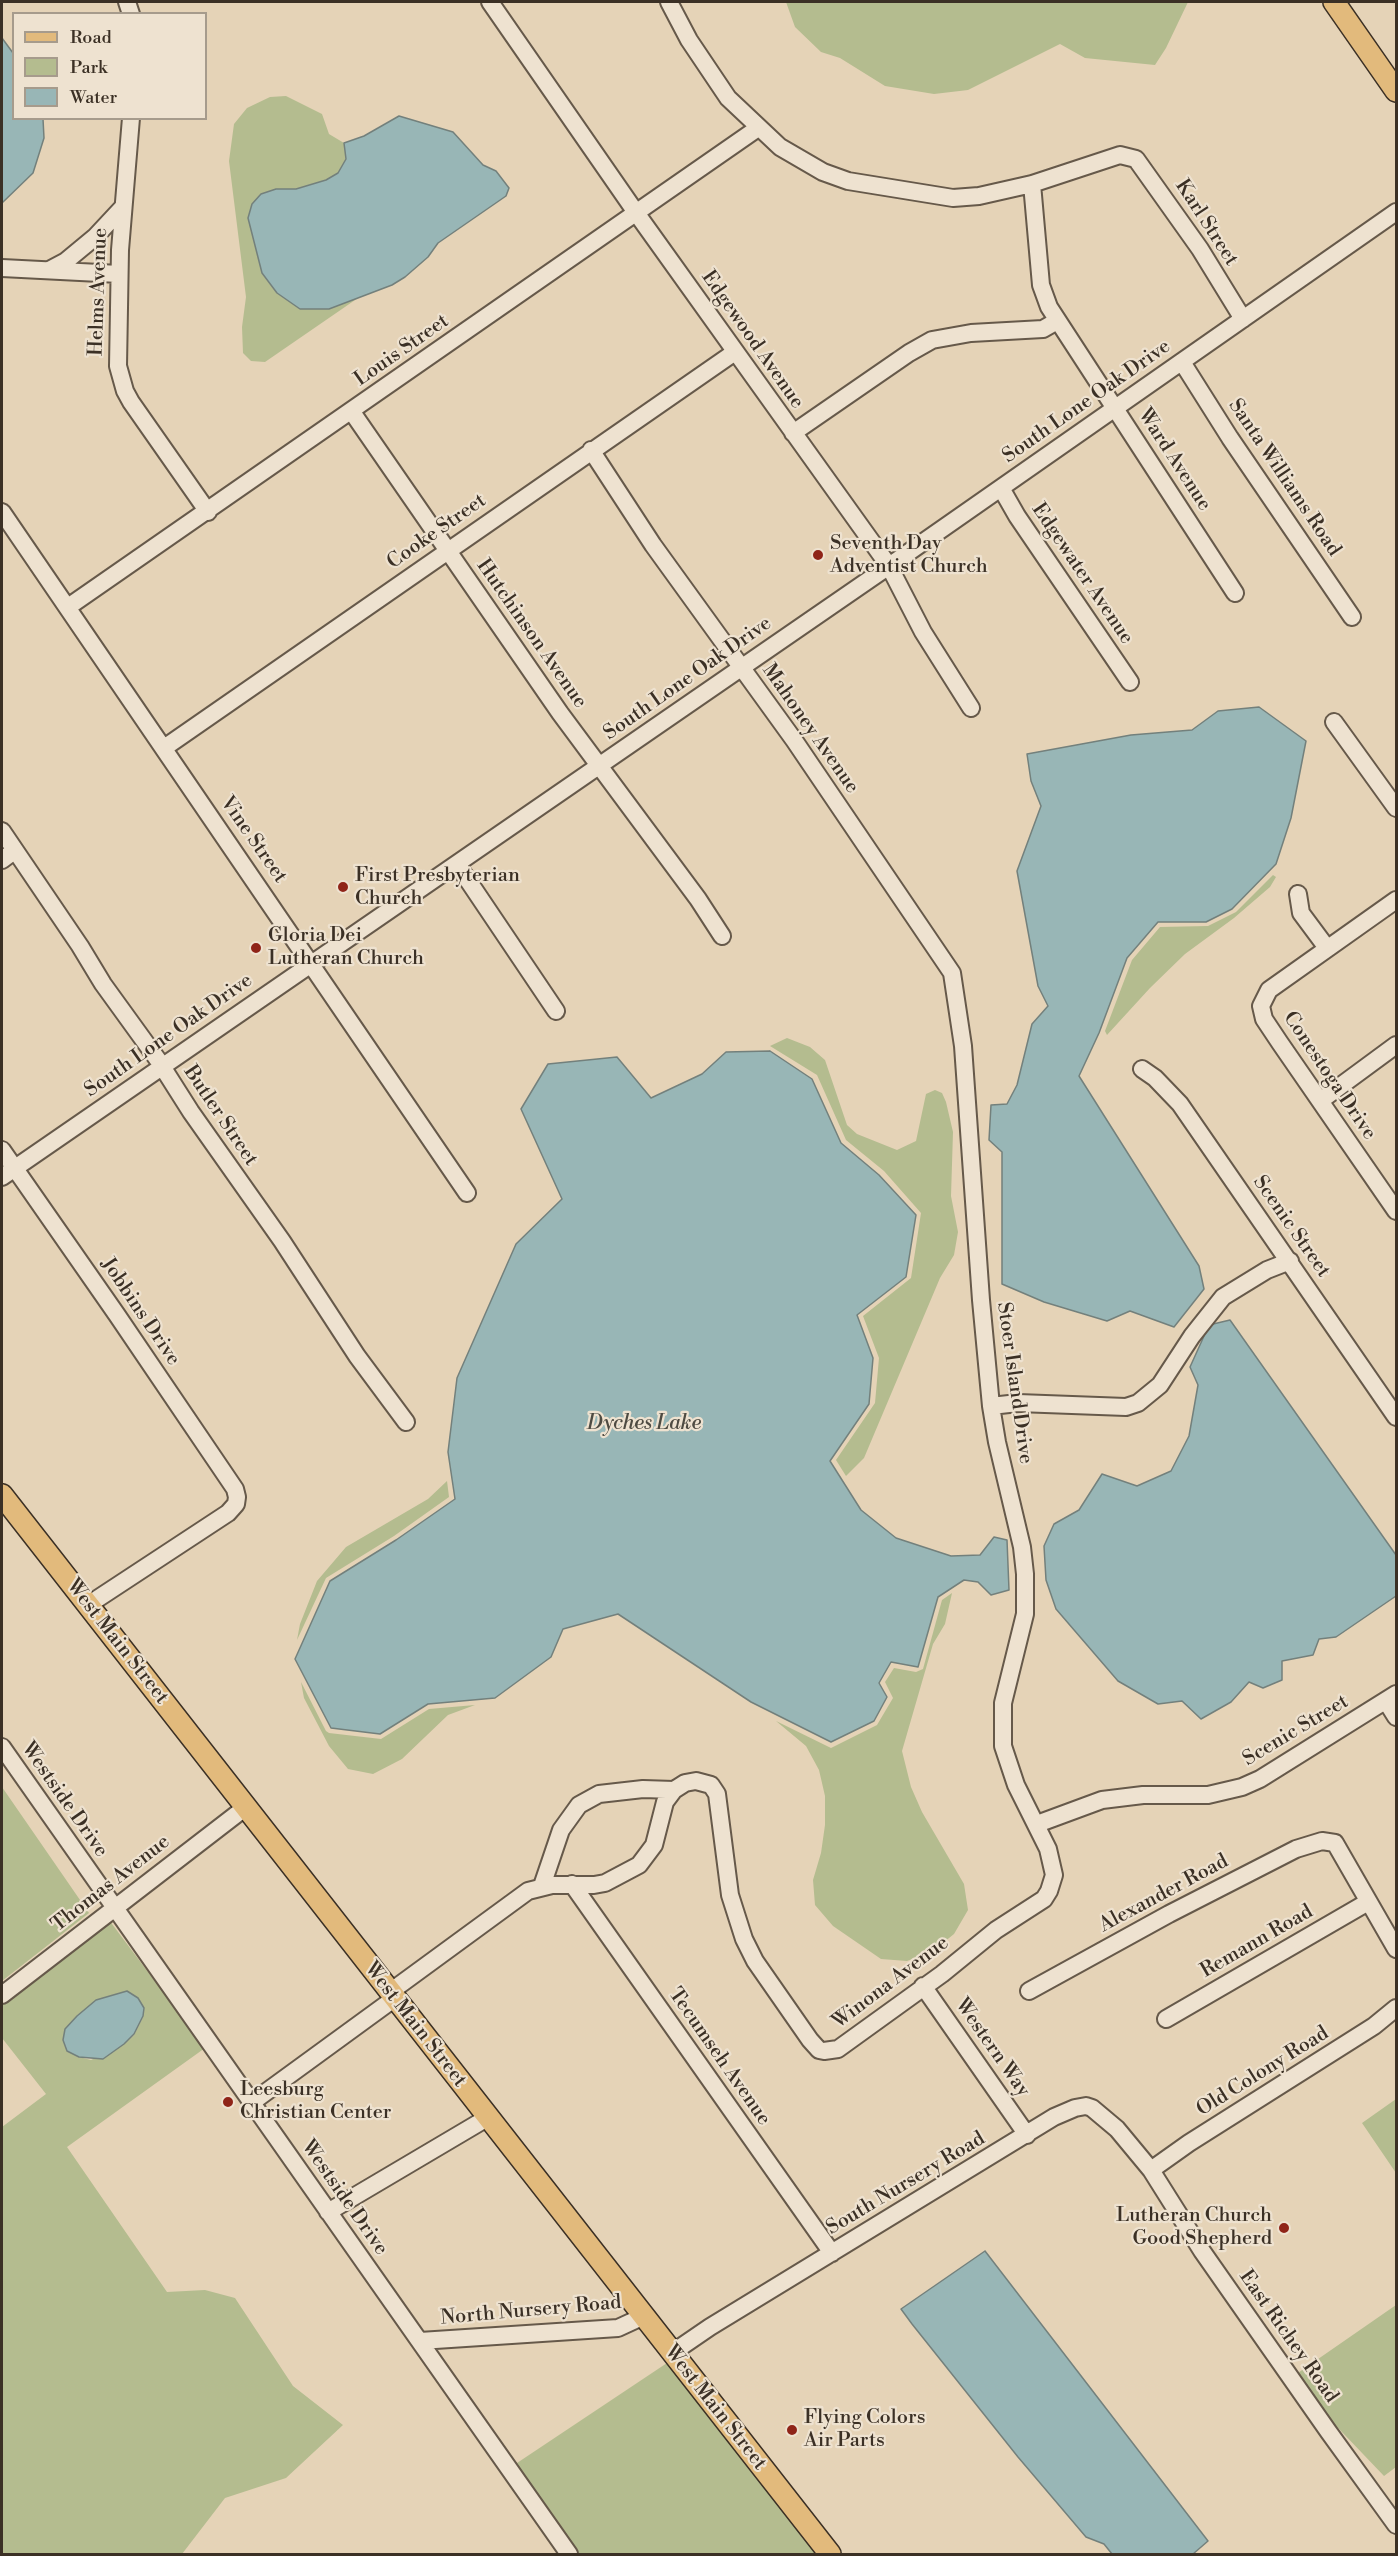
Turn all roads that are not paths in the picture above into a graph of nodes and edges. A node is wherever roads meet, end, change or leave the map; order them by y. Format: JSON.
{"nodes":[{"id":1,"x":490,"y":2,"type":"edge"},
{"id":2,"x":669,"y":2,"type":"edge"},
{"id":3,"x":1334,"y":2,"type":"edge"},
{"id":4,"x":1396,"y":91,"type":"edge"},
{"id":5,"x":130,"y":120,"type":"edge"},
{"id":6,"x":758,"y":128,"type":"junction"},
{"id":7,"x":1032,"y":184,"type":"junction"},
{"id":8,"x":123,"y":207,"type":"junction"},
{"id":9,"x":1396,"y":212,"type":"edge"},
{"id":10,"x":637,"y":214,"type":"junction"},
{"id":11,"x":2,"y":268,"type":"edge"},
{"id":12,"x":49,"y":271,"type":"junction"},
{"id":13,"x":119,"y":274,"type":"junction"},
{"id":14,"x":1243,"y":319,"type":"junction"},
{"id":15,"x":1057,"y":321,"type":"junction"},
{"id":16,"x":735,"y":352,"type":"junction"},
{"id":17,"x":1182,"y":362,"type":"junction"},
{"id":18,"x":1115,"y":408,"type":"junction"},
{"id":19,"x":352,"y":411,"type":"junction"},
{"id":20,"x":793,"y":433,"type":"junction"},
{"id":21,"x":591,"y":450,"type":"junction"},
{"id":22,"x":1001,"y":488,"type":"junction"},
{"id":23,"x":2,"y":512,"type":"edge"},
{"id":24,"x":208,"y":512,"type":"junction"},
{"id":25,"x":448,"y":550,"type":"junction"},
{"id":26,"x":889,"y":566,"type":"junction"},
{"id":27,"x":1236,"y":593,"type":"dead end"},
{"id":28,"x":68,"y":608,"type":"junction"},
{"id":29,"x":1352,"y":617,"type":"dead end"},
{"id":30,"x":742,"y":668,"type":"junction"},
{"id":31,"x":1130,"y":682,"type":"dead end"},
{"id":32,"x":971,"y":708,"type":"dead end"},
{"id":33,"x":1334,"y":722,"type":"dead end"},
{"id":34,"x":164,"y":748,"type":"junction"},
{"id":35,"x":599,"y":766,"type":"junction"},
{"id":36,"x":1396,"y":808,"type":"edge"},
{"id":37,"x":2,"y":831,"type":"edge"},
{"id":38,"x":8,"y":855,"type":"edge"},
{"id":39,"x":457,"y":864,"type":"junction"},
{"id":40,"x":1298,"y":894,"type":"dead end"},
{"id":41,"x":1396,"y":900,"type":"edge"},
{"id":42,"x":722,"y":936,"type":"dead end"},
{"id":43,"x":1327,"y":948,"type":"junction"},
{"id":44,"x":312,"y":964,"type":"junction"},
{"id":45,"x":952,"y":973,"type":"joint"},
{"id":46,"x":556,"y":1011,"type":"dead end"},
{"id":47,"x":1396,"y":1045,"type":"edge"},
{"id":48,"x":162,"y":1067,"type":"junction"},
{"id":49,"x":1142,"y":1069,"type":"dead end"},
{"id":50,"x":1320,"y":1101,"type":"junction"},
{"id":51,"x":2,"y":1150,"type":"edge"},
{"id":52,"x":8,"y":1173,"type":"edge"},
{"id":53,"x":467,"y":1193,"type":"dead end"},
{"id":54,"x":1394,"y":1201,"type":"edge"},
{"id":55,"x":1290,"y":1261,"type":"junction"},
{"id":56,"x":991,"y":1406,"type":"junction"},
{"id":57,"x":1396,"y":1417,"type":"edge"},
{"id":58,"x":406,"y":1422,"type":"dead end"},
{"id":59,"x":2,"y":1495,"type":"edge"},
{"id":60,"x":88,"y":1605,"type":"junction"},
{"id":61,"x":1391,"y":1698,"type":"edge"},
{"id":62,"x":1396,"y":1717,"type":"edge"},
{"id":63,"x":2,"y":1748,"type":"edge"},
{"id":64,"x":674,"y":1790,"type":"junction"},
{"id":65,"x":246,"y":1807,"type":"junction"},
{"id":66,"x":1037,"y":1824,"type":"junction"},
{"id":67,"x":572,"y":1884,"type":"junction"},
{"id":68,"x":542,"y":1886,"type":"junction"},
{"id":69,"x":1368,"y":1902,"type":"junction"},
{"id":70,"x":114,"y":1907,"type":"junction"},
{"id":71,"x":1396,"y":1949,"type":"edge"},
{"id":72,"x":923,"y":1986,"type":"junction"},
{"id":73,"x":1029,"y":1991,"type":"dead end"},
{"id":74,"x":2,"y":1995,"type":"edge"},
{"id":75,"x":393,"y":1995,"type":"junction"},
{"id":76,"x":1396,"y":2008,"type":"edge"},
{"id":77,"x":1166,"y":2019,"type":"dead end"},
{"id":78,"x":251,"y":2103,"type":"junction"},
{"id":79,"x":487,"y":2118,"type":"junction"},
{"id":80,"x":1027,"y":2135,"type":"junction"},
{"id":81,"x":1151,"y":2170,"type":"junction"},
{"id":82,"x":328,"y":2212,"type":"junction"},
{"id":83,"x":832,"y":2253,"type":"junction"},
{"id":84,"x":644,"y":2316,"type":"junction"},
{"id":85,"x":420,"y":2341,"type":"junction"},
{"id":86,"x":672,"y":2353,"type":"junction"},
{"id":87,"x":1396,"y":2525,"type":"edge"},
{"id":88,"x":569,"y":2554,"type":"edge"},
{"id":89,"x":830,"y":2554,"type":"edge"}],
"edges":[{"from":1,"to":10,"type":"street","name":"Edgewood Avenue"},
{"from":2,"to":6,"type":"street"},
{"from":3,"to":4,"type":"main road"},
{"from":5,"to":8,"type":"street","name":"Helms Avenue"},
{"from":6,"to":7,"type":"street"},
{"from":6,"to":10,"type":"street","name":"Louis Street"},
{"from":7,"to":14,"type":"street","name":"Karl Street"},
{"from":7,"to":15,"type":"street","name":"Ward Avenue"},
{"from":8,"to":12,"type":"street"},
{"from":8,"to":13,"type":"street","name":"Helms Avenue"},
{"from":9,"to":14,"type":"street","name":"South Lone Oak Drive"},
{"from":10,"to":16,"type":"street","name":"Edgewood Avenue"},
{"from":10,"to":19,"type":"street","name":"Louis Street"},
{"from":11,"to":12,"type":"street"},
{"from":12,"to":13,"type":"street"},
{"from":13,"to":24,"type":"street","name":"Helms Avenue"},
{"from":14,"to":17,"type":"street","name":"South Lone Oak Drive"},
{"from":15,"to":18,"type":"street","name":"Ward Avenue"},
{"from":15,"to":20,"type":"street"},
{"from":16,"to":20,"type":"street","name":"Edgewood Avenue"},
{"from":16,"to":21,"type":"street","name":"Cooke Street"},
{"from":17,"to":18,"type":"street","name":"South Lone Oak Drive"},
{"from":17,"to":29,"type":"street","name":"Santa Williams Road"},
{"from":18,"to":22,"type":"street","name":"South Lone Oak Drive"},
{"from":18,"to":27,"type":"street","name":"Ward Avenue"},
{"from":19,"to":24,"type":"street","name":"Louis Street"},
{"from":19,"to":25,"type":"street","name":"Hutchinson Avenue"},
{"from":20,"to":26,"type":"street","name":"Edgewood Avenue"},
{"from":21,"to":25,"type":"street","name":"Cooke Street"},
{"from":21,"to":30,"type":"street","name":"Mahoney Avenue"},
{"from":22,"to":26,"type":"street","name":"South Lone Oak Drive"},
{"from":22,"to":31,"type":"street","name":"Edgewater Avenue"},
{"from":23,"to":28,"type":"street","name":"Vine Street"},
{"from":24,"to":28,"type":"street","name":"Louis Street"},
{"from":25,"to":34,"type":"street","name":"Cooke Street"},
{"from":25,"to":35,"type":"street","name":"Hutchinson Avenue"},
{"from":26,"to":30,"type":"street","name":"South Lone Oak Drive"},
{"from":26,"to":32,"type":"street","name":"Edgewood Avenue"},
{"from":28,"to":34,"type":"street","name":"Vine Street"},
{"from":30,"to":35,"type":"street","name":"South Lone Oak Drive"},
{"from":30,"to":45,"type":"street","name":"Mahoney Avenue"},
{"from":33,"to":36,"type":"street"},
{"from":34,"to":44,"type":"street","name":"Vine Street"},
{"from":35,"to":39,"type":"street","name":"South Lone Oak Drive"},
{"from":35,"to":42,"type":"street","name":"Hutchinson Avenue"},
{"from":37,"to":38,"type":"street","name":"Butler Street"},
{"from":38,"to":48,"type":"street","name":"Butler Street"},
{"from":39,"to":44,"type":"street","name":"South Lone Oak Drive"},
{"from":39,"to":46,"type":"street"},
{"from":40,"to":43,"type":"street"},
{"from":41,"to":43,"type":"street","name":"Conestoga Drive"},
{"from":43,"to":50,"type":"street","name":"Conestoga Drive"},
{"from":44,"to":48,"type":"street","name":"South Lone Oak Drive"},
{"from":44,"to":53,"type":"street","name":"Vine Street"},
{"from":45,"to":56,"type":"street","name":"Stoer Island Drive"},
{"from":47,"to":50,"type":"street"},
{"from":48,"to":52,"type":"street","name":"South Lone Oak Drive"},
{"from":48,"to":58,"type":"street","name":"Butler Street"},
{"from":49,"to":55,"type":"street","name":"Scenic Street"},
{"from":50,"to":54,"type":"street","name":"Conestoga Drive"},
{"from":51,"to":52,"type":"street","name":"Jobbins Drive"},
{"from":52,"to":60,"type":"street","name":"Jobbins Drive"},
{"from":55,"to":56,"type":"street"},
{"from":55,"to":57,"type":"street","name":"Scenic Street"},
{"from":56,"to":66,"type":"street","name":"Stoer Island Drive"},
{"from":59,"to":60,"type":"main road","name":"West Main Street"},
{"from":60,"to":65,"type":"main road","name":"West Main Street"},
{"from":61,"to":62,"type":"street"},
{"from":61,"to":66,"type":"street","name":"Scenic Street"},
{"from":63,"to":70,"type":"street","name":"Westside Drive"},
{"from":64,"to":67,"type":"street"},
{"from":64,"to":68,"type":"street"},
{"from":64,"to":72,"type":"street","name":"Winona Avenue"},
{"from":65,"to":70,"type":"street","name":"Thomas Avenue"},
{"from":65,"to":75,"type":"main road","name":"West Main Street"},
{"from":66,"to":72,"type":"street","name":"Winona Avenue"},
{"from":67,"to":68,"type":"street"},
{"from":67,"to":83,"type":"street","name":"Tecumseh Avenue"},
{"from":68,"to":75,"type":"street"},
{"from":69,"to":71,"type":"street"},
{"from":69,"to":73,"type":"street","name":"Alexander Road"},
{"from":69,"to":77,"type":"street","name":"Remann Road"},
{"from":70,"to":74,"type":"street","name":"Thomas Avenue"},
{"from":70,"to":78,"type":"street","name":"Westside Drive"},
{"from":72,"to":80,"type":"street","name":"Western Way"},
{"from":75,"to":78,"type":"street"},
{"from":75,"to":79,"type":"main road","name":"West Main Street"},
{"from":76,"to":81,"type":"street","name":"Old Colony Road"},
{"from":78,"to":82,"type":"street","name":"Westside Drive"},
{"from":79,"to":82,"type":"street"},
{"from":79,"to":84,"type":"main road","name":"West Main Street"},
{"from":80,"to":81,"type":"street","name":"South Nursery Road"},
{"from":80,"to":83,"type":"street","name":"South Nursery Road"},
{"from":81,"to":87,"type":"street","name":"East Richey Road"},
{"from":82,"to":85,"type":"street","name":"Westside Drive"},
{"from":83,"to":86,"type":"street","name":"South Nursery Road"},
{"from":84,"to":85,"type":"street","name":"North Nursery Road"},
{"from":84,"to":86,"type":"main road","name":"West Main Street"},
{"from":85,"to":88,"type":"street","name":"Westside Drive"},
{"from":86,"to":89,"type":"main road","name":"West Main Street"}]}
